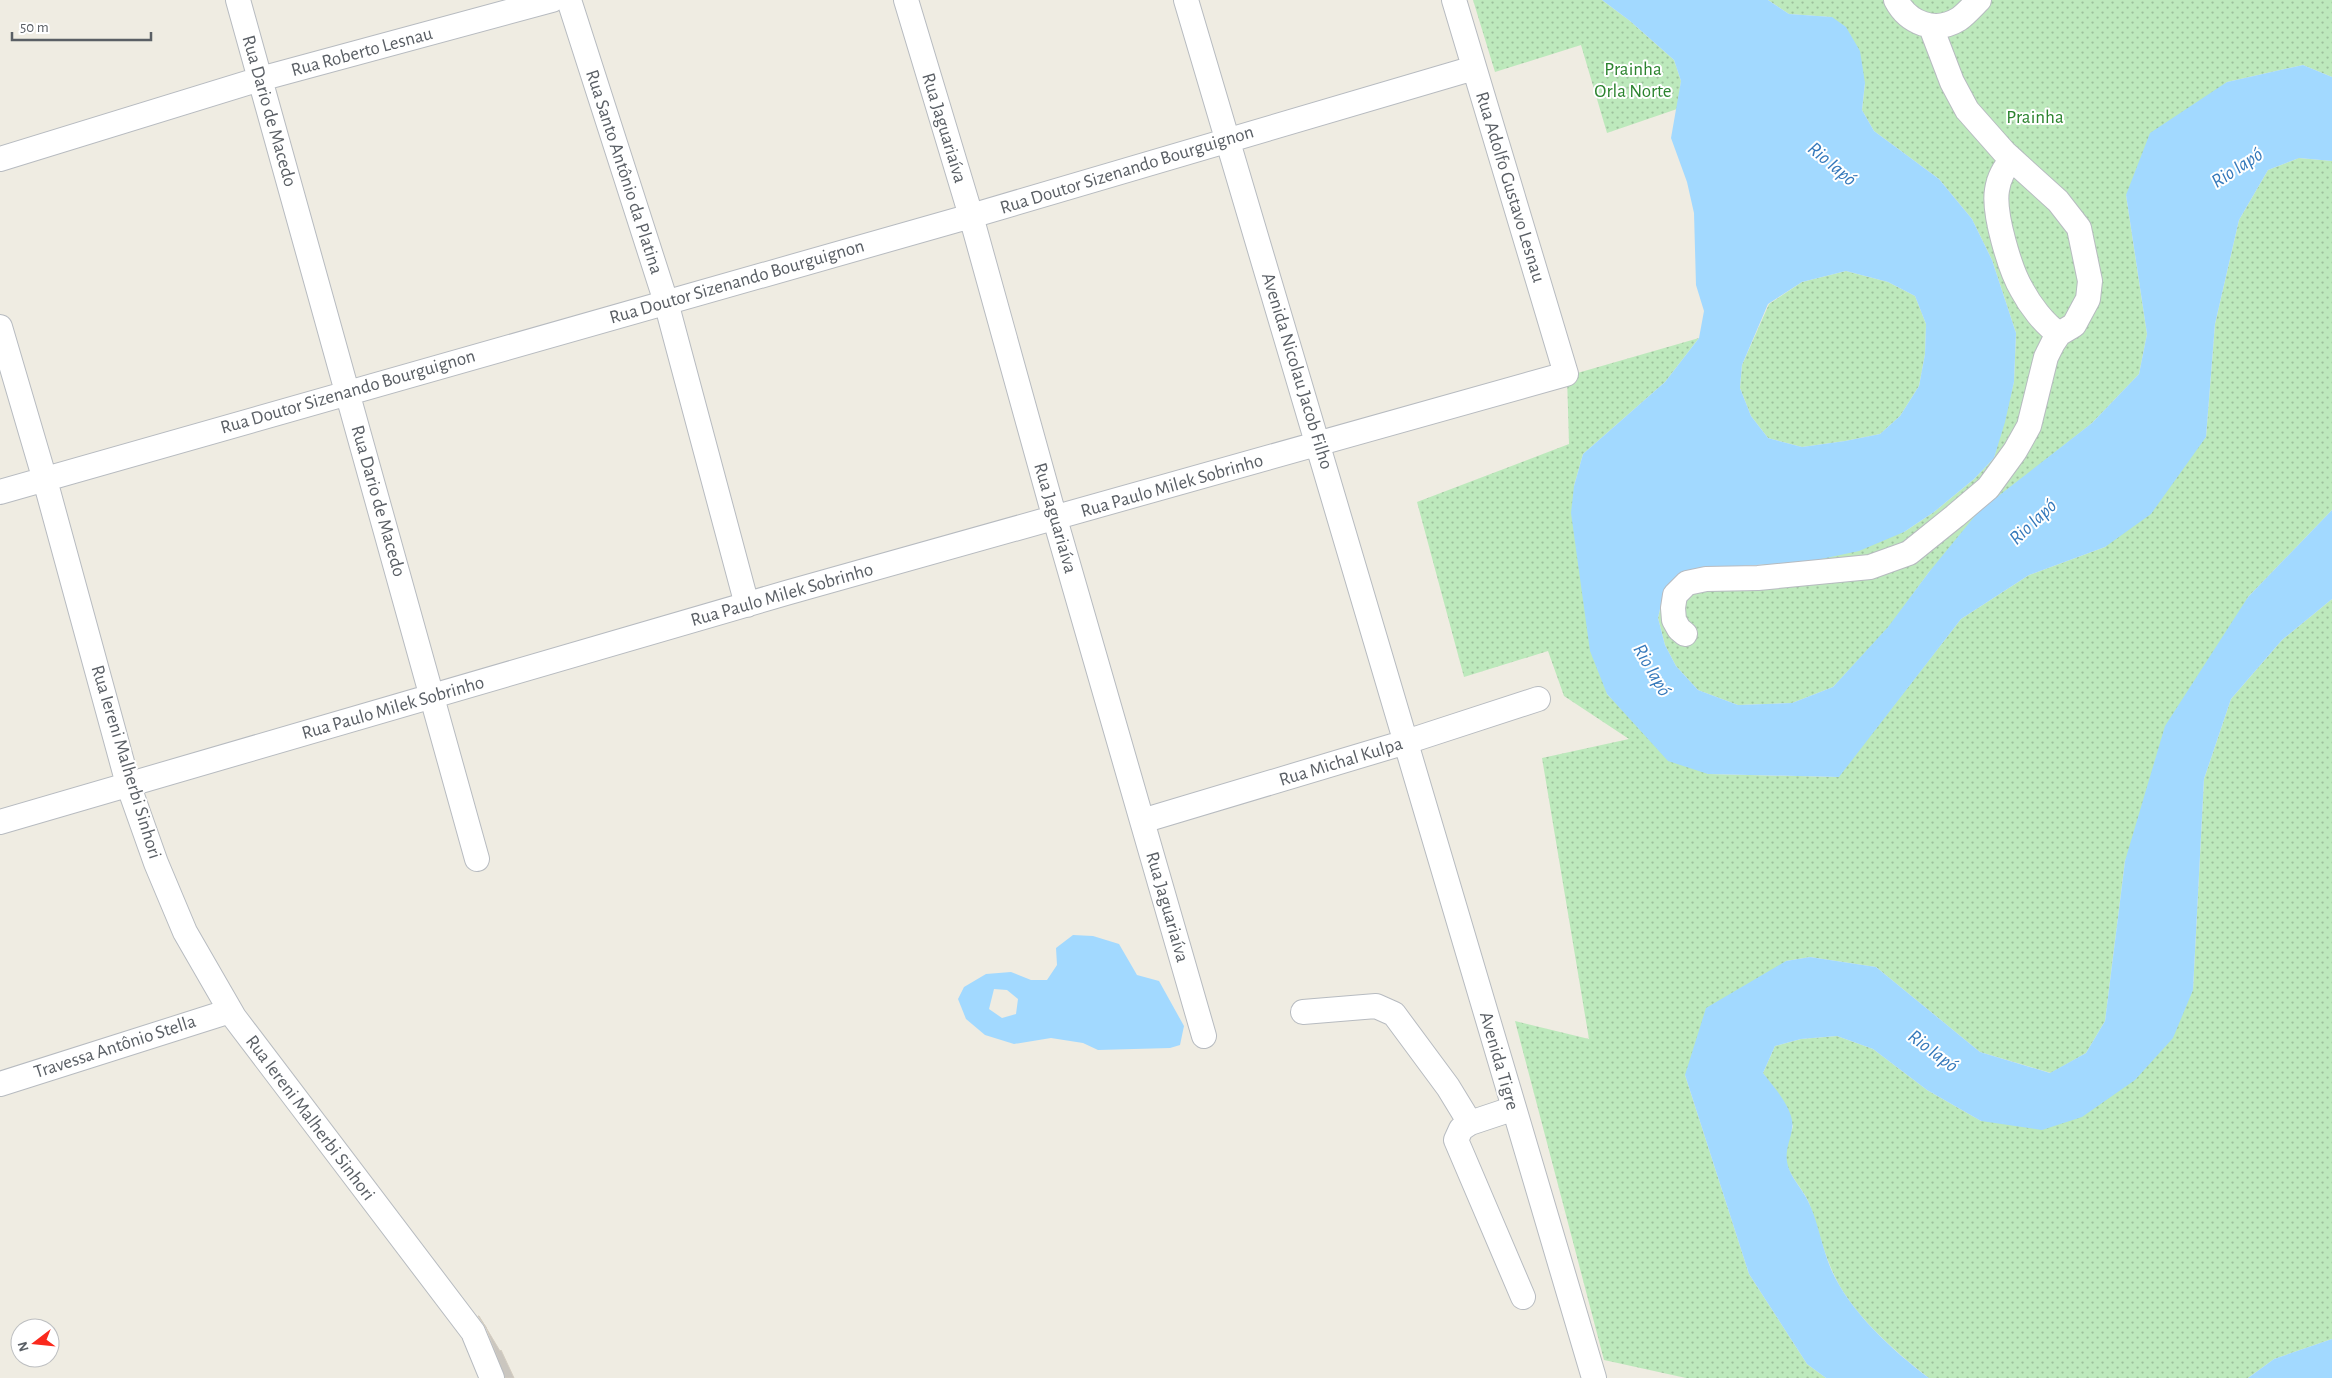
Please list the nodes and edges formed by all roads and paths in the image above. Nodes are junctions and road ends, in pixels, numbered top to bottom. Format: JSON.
{"nodes":[{"id":1,"x":238,"y":0,"type":"edge"},
{"id":2,"x":552,"y":0,"type":"edge"},
{"id":3,"x":569,"y":0,"type":"edge"},
{"id":4,"x":906,"y":0,"type":"edge"},
{"id":5,"x":1186,"y":0,"type":"edge"},
{"id":6,"x":1454,"y":0,"type":"edge"},
{"id":7,"x":1896,"y":0,"type":"edge"},
{"id":8,"x":1979,"y":0,"type":"edge"},
{"id":9,"x":1931,"y":27,"type":"junction"},
{"id":10,"x":1474,"y":68,"type":"junction"},
{"id":11,"x":260,"y":80,"type":"junction"},
{"id":12,"x":1228,"y":139,"type":"junction"},
{"id":13,"x":0,"y":160,"type":"edge"},
{"id":14,"x":2012,"y":160,"type":"junction"},
{"id":15,"x":971,"y":216,"type":"junction"},
{"id":16,"x":666,"y":302,"type":"junction"},
{"id":17,"x":0,"y":327,"type":"edge"},
{"id":18,"x":2059,"y":334,"type":"junction"},
{"id":19,"x":1566,"y":374,"type":"joint"},
{"id":20,"x":348,"y":392,"type":"junction"},
{"id":21,"x":1319,"y":445,"type":"junction"},
{"id":22,"x":45,"y":480,"type":"junction"},
{"id":23,"x":0,"y":492,"type":"edge"},
{"id":24,"x":1055,"y":519,"type":"junction"},
{"id":25,"x":747,"y":605,"type":"junction"},
{"id":26,"x":1685,"y":634,"type":"dead end"},
{"id":27,"x":433,"y":696,"type":"junction"},
{"id":28,"x":1538,"y":699,"type":"dead end"},
{"id":29,"x":1406,"y":742,"type":"junction"},
{"id":30,"x":128,"y":784,"type":"junction"},
{"id":31,"x":1142,"y":821,"type":"junction"},
{"id":32,"x":0,"y":822,"type":"edge"},
{"id":33,"x":477,"y":859,"type":"dead end"},
{"id":34,"x":230,"y":1011,"type":"junction"},
{"id":35,"x":1303,"y":1012,"type":"dead end"},
{"id":36,"x":1204,"y":1036,"type":"dead end"},
{"id":37,"x":0,"y":1084,"type":"edge"},
{"id":38,"x":1512,"y":1109,"type":"junction"},
{"id":39,"x":1470,"y":1123,"type":"junction"},
{"id":40,"x":1523,"y":1297,"type":"dead end"},
{"id":41,"x":492,"y":1378,"type":"edge"},
{"id":42,"x":1594,"y":1378,"type":"edge"}],
"edges":[{"from":1,"to":11,"type":"street","name":"Rua Dario de Macedo"},
{"from":2,"to":11,"type":"street","name":"Rua Roberto Lesnau"},
{"from":3,"to":16,"type":"street","name":"Rua Santo Antônio da Platina"},
{"from":4,"to":15,"type":"street","name":"Rua Jaguariaíva"},
{"from":5,"to":12,"type":"street","name":"Avenida Nicolau Jacob Filho"},
{"from":6,"to":10,"type":"street","name":"Rua Adolfo Gustavo Lesnau"},
{"from":7,"to":9,"type":"street"},
{"from":8,"to":9,"type":"street"},
{"from":9,"to":14,"type":"street"},
{"from":10,"to":12,"type":"street","name":"Rua Doutor Sizenando Bourguignon"},
{"from":10,"to":19,"type":"street","name":"Rua Adolfo Gustavo Lesnau"},
{"from":11,"to":13,"type":"street","name":"Rua Roberto Lesnau"},
{"from":11,"to":20,"type":"street","name":"Rua Dario de Macedo"},
{"from":12,"to":15,"type":"street","name":"Rua Doutor Sizenando Bourguignon"},
{"from":12,"to":21,"type":"street","name":"Avenida Nicolau Jacob Filho"},
{"from":14,"to":18,"type":"street"},
{"from":14,"to":18,"type":"street"},
{"from":15,"to":16,"type":"street","name":"Rua Doutor Sizenando Bourguignon"},
{"from":15,"to":24,"type":"street","name":"Rua Jaguariaíva"},
{"from":16,"to":20,"type":"street","name":"Rua Doutor Sizenando Bourguignon"},
{"from":16,"to":25,"type":"street","name":"Rua Santo Antônio da Platina"},
{"from":17,"to":22,"type":"street","name":"Rua Iereni Malherbi Sinhori"},
{"from":18,"to":26,"type":"street"},
{"from":19,"to":21,"type":"street","name":"Rua Paulo Milek Sobrinho"},
{"from":20,"to":22,"type":"street","name":"Rua Doutor Sizenando Bourguignon"},
{"from":20,"to":27,"type":"street","name":"Rua Dario de Macedo"},
{"from":21,"to":24,"type":"street","name":"Rua Paulo Milek Sobrinho"},
{"from":21,"to":29,"type":"street","name":"Avenida Nicolau Jacob Filho"},
{"from":22,"to":23,"type":"street","name":"Rua Doutor Sizenando Bourguignon"},
{"from":22,"to":30,"type":"street","name":"Rua Iereni Malherbi Sinhori"},
{"from":24,"to":25,"type":"street","name":"Rua Paulo Milek Sobrinho"},
{"from":24,"to":31,"type":"street","name":"Rua Jaguariaíva"},
{"from":25,"to":27,"type":"street","name":"Rua Paulo Milek Sobrinho"},
{"from":27,"to":30,"type":"street","name":"Rua Paulo Milek Sobrinho"},
{"from":27,"to":33,"type":"street","name":"Rua Dario de Macedo"},
{"from":28,"to":29,"type":"street","name":"Rua Michal Kulpa"},
{"from":29,"to":31,"type":"street","name":"Rua Michal Kulpa"},
{"from":29,"to":38,"type":"street","name":"Avenida Tigre"},
{"from":30,"to":32,"type":"street","name":"Rua Paulo Milek Sobrinho"},
{"from":30,"to":34,"type":"street","name":"Rua Iereni Malherbi Sinhori"},
{"from":31,"to":36,"type":"street","name":"Rua Jaguariaíva"},
{"from":34,"to":37,"type":"street","name":"Travessa Antônio Stella"},
{"from":34,"to":41,"type":"street","name":"Rua Iereni Malherbi Sinhori"},
{"from":35,"to":39,"type":"street"},
{"from":38,"to":39,"type":"street"},
{"from":38,"to":42,"type":"street","name":"Avenida Tigre"},
{"from":39,"to":40,"type":"street"}]}
